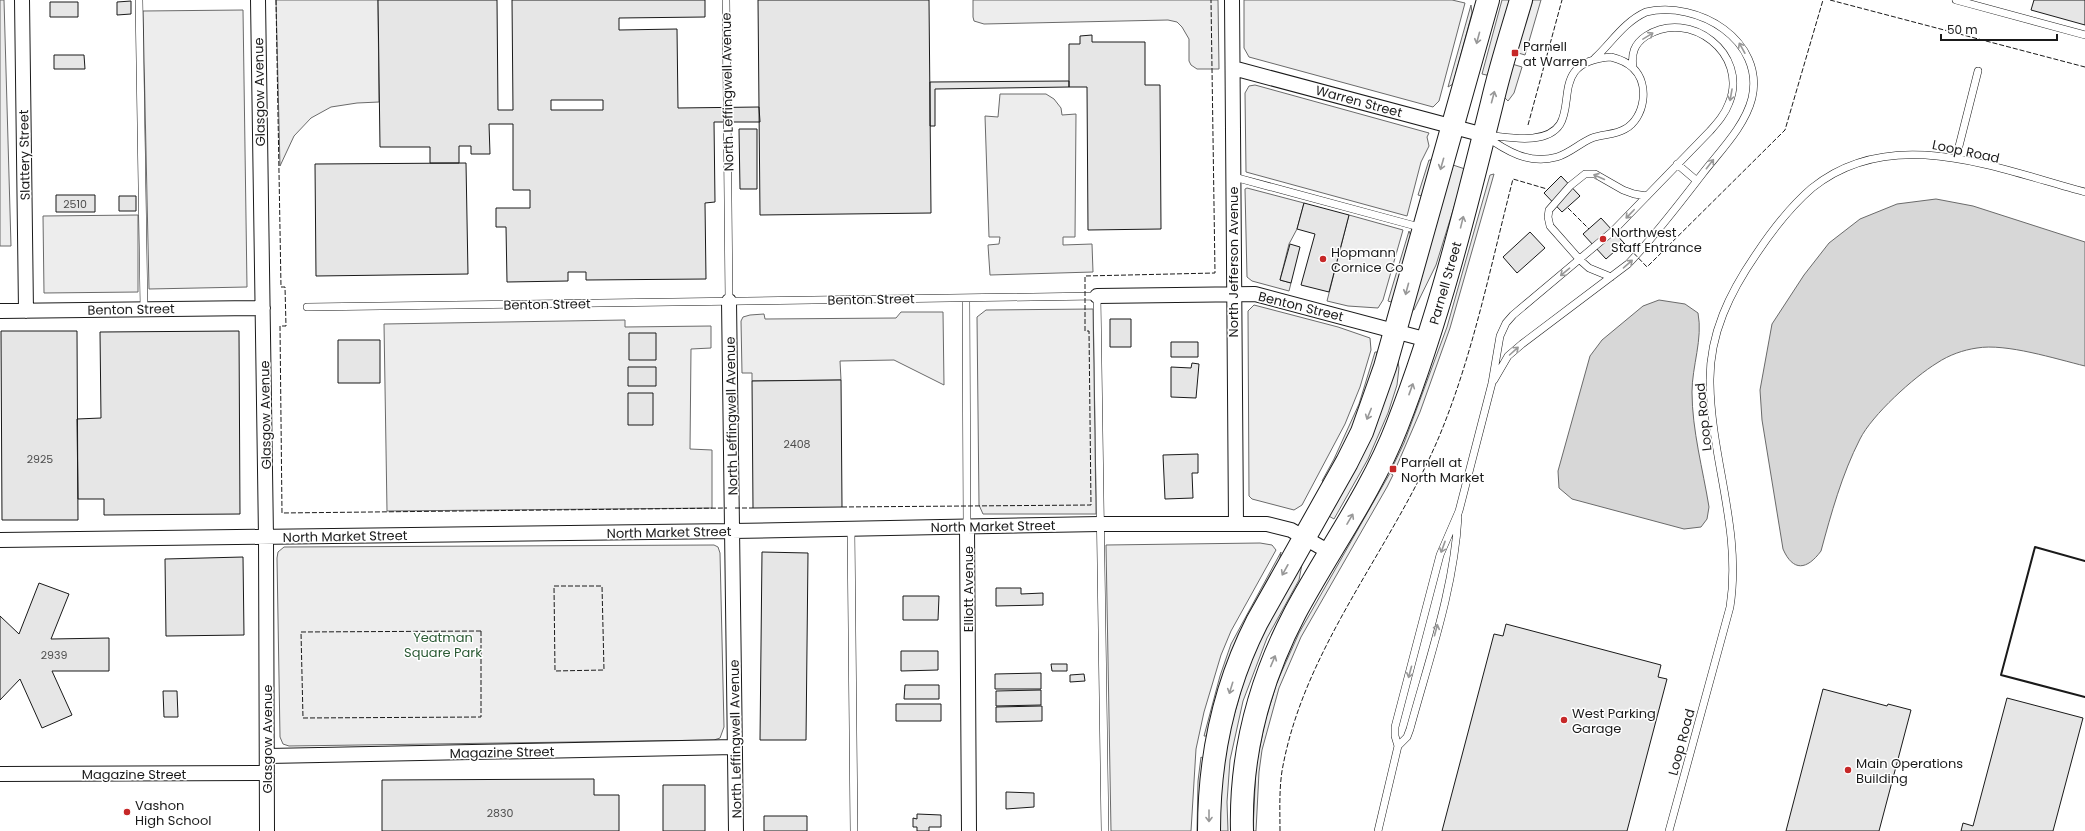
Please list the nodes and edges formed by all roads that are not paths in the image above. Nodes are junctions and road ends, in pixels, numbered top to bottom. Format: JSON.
{"nodes":[{"id":1,"x":22,"y":0,"type":"edge"},
{"id":2,"x":139,"y":0,"type":"edge"},
{"id":3,"x":258,"y":0,"type":"edge"},
{"id":4,"x":726,"y":0,"type":"edge"},
{"id":5,"x":1232,"y":0,"type":"edge"},
{"id":6,"x":1521,"y":0,"type":"edge"},
{"id":7,"x":1956,"y":0,"type":"edge"},
{"id":8,"x":1485,"y":2,"type":"edge"},
{"id":9,"x":2085,"y":35,"type":"edge"},
{"id":10,"x":1596,"y":58,"type":"junction"},
{"id":11,"x":1233,"y":68,"type":"junction"},
{"id":12,"x":1633,"y":68,"type":"junction"},
{"id":13,"x":1978,"y":71,"type":"dead end"},
{"id":14,"x":1453,"y":127,"type":"junction"},
{"id":15,"x":1484,"y":135,"type":"junction"},
{"id":16,"x":1956,"y":158,"type":"junction"},
{"id":17,"x":1677,"y":164,"type":"junction"},
{"id":18,"x":1234,"y":177,"type":"junction"},
{"id":19,"x":1697,"y":181,"type":"junction"},
{"id":20,"x":2085,"y":192,"type":"edge"},
{"id":21,"x":1647,"y":196,"type":"junction"},
{"id":22,"x":1423,"y":228,"type":"junction"},
{"id":23,"x":1580,"y":260,"type":"junction"},
{"id":24,"x":1611,"y":277,"type":"junction"},
{"id":25,"x":1232,"y":294,"type":"junction"},
{"id":26,"x":1097,"y":296,"type":"junction"},
{"id":27,"x":966,"y":298,"type":"junction"},
{"id":28,"x":730,"y":301,"type":"junction"},
{"id":29,"x":307,"y":307,"type":"dead end"},
{"id":30,"x":263,"y":308,"type":"junction"},
{"id":31,"x":144,"y":309,"type":"junction"},
{"id":32,"x":0,"y":311,"type":"edge"},
{"id":33,"x":26,"y":311,"type":"junction"},
{"id":34,"x":1395,"y":331,"type":"junction"},
{"id":35,"x":1428,"y":340,"type":"junction"},
{"id":36,"x":1492,"y":383,"type":"junction"},
{"id":37,"x":1459,"y":511,"type":"junction"},
{"id":38,"x":1100,"y":524,"type":"junction"},
{"id":39,"x":1236,"y":524,"type":"junction"},
{"id":40,"x":967,"y":527,"type":"junction"},
{"id":41,"x":851,"y":529,"type":"junction"},
{"id":42,"x":732,"y":531,"type":"junction"},
{"id":43,"x":1304,"y":536,"type":"junction"},
{"id":44,"x":266,"y":537,"type":"junction"},
{"id":45,"x":0,"y":540,"type":"edge"},
{"id":46,"x":1331,"y":553,"type":"junction"},
{"id":47,"x":1398,"y":746,"type":"junction"},
{"id":48,"x":735,"y":747,"type":"junction"},
{"id":49,"x":268,"y":756,"type":"junction"},
{"id":50,"x":268,"y":773,"type":"junction"},
{"id":51,"x":0,"y":774,"type":"edge"},
{"id":52,"x":267,"y":831,"type":"edge"},
{"id":53,"x":736,"y":831,"type":"edge"},
{"id":54,"x":854,"y":831,"type":"edge"},
{"id":55,"x":969,"y":831,"type":"edge"},
{"id":56,"x":1105,"y":831,"type":"edge"},
{"id":57,"x":1209,"y":831,"type":"edge"},
{"id":58,"x":1242,"y":831,"type":"edge"},
{"id":59,"x":1378,"y":831,"type":"edge"},
{"id":60,"x":1669,"y":831,"type":"edge"}],
"edges":[{"from":1,"to":33,"type":"street","name":"Slattery Street"},
{"from":2,"to":31,"type":"lane"},
{"from":3,"to":30,"type":"street","name":"Glasgow Avenue"},
{"from":4,"to":28,"type":"lane","name":"North Leffingwell Avenue"},
{"from":5,"to":11,"type":"street","name":"North Jefferson Avenue"},
{"from":15,"to":6,"type":"main road","name":"Parnell Street","one_way":true},
{"from":7,"to":9,"type":"lane"},
{"from":8,"to":14,"type":"main road","one_way":true},
{"from":10,"to":12,"type":"lane"},
{"from":10,"to":15,"type":"lane"},
{"from":19,"to":10,"type":"lane","one_way":true},
{"from":11,"to":14,"type":"street","name":"Warren Street"},
{"from":11,"to":18,"type":"street","name":"North Jefferson Avenue"},
{"from":12,"to":15,"type":"lane"},
{"from":12,"to":17,"type":"lane","one_way":true},
{"from":13,"to":16,"type":"lane"},
{"from":14,"to":15,"type":"street","name":"Warren Street"},
{"from":14,"to":22,"type":"main road","one_way":true},
{"from":35,"to":15,"type":"main road","name":"Parnell Street","one_way":true},
{"from":16,"to":20,"type":"lane","name":"Loop Road"},
{"from":16,"to":60,"type":"lane","name":"Loop Road"},
{"from":17,"to":19,"type":"lane"},
{"from":17,"to":21,"type":"lane"},
{"from":18,"to":22,"type":"lane"},
{"from":18,"to":25,"type":"street","name":"North Jefferson Avenue"},
{"from":24,"to":19,"type":"lane","one_way":true},
{"from":21,"to":23,"type":"lane","one_way":true},
{"from":21,"to":23,"type":"lane","one_way":true},
{"from":22,"to":34,"type":"main road","one_way":true},
{"from":23,"to":24,"type":"lane"},
{"from":23,"to":36,"type":"lane","one_way":true},
{"from":36,"to":24,"type":"lane","one_way":true},
{"from":25,"to":26,"type":"street","name":"Benton Street"},
{"from":25,"to":34,"type":"street","name":"Benton Street"},
{"from":25,"to":39,"type":"street","name":"North Jefferson Avenue"},
{"from":26,"to":27,"type":"lane","name":"Benton Street"},
{"from":26,"to":38,"type":"lane"},
{"from":27,"to":28,"type":"lane","name":"Benton Street"},
{"from":27,"to":40,"type":"lane","name":"Elliott Avenue"},
{"from":28,"to":29,"type":"lane","name":"Benton Street"},
{"from":28,"to":42,"type":"street","name":"North Leffingwell Avenue"},
{"from":30,"to":31,"type":"street","name":"Benton Street"},
{"from":30,"to":44,"type":"street","name":"Glasgow Avenue"},
{"from":31,"to":33,"type":"street","name":"Benton Street"},
{"from":32,"to":33,"type":"street","name":"Benton Street"},
{"from":34,"to":35,"type":"street","name":"Benton Street"},
{"from":34,"to":43,"type":"main road","one_way":true},
{"from":46,"to":35,"type":"main road","name":"Parnell Street","one_way":true},
{"from":36,"to":37,"type":"lane"},
{"from":37,"to":47,"type":"lane","one_way":true},
{"from":47,"to":37,"type":"lane","one_way":true},
{"from":38,"to":39,"type":"street","name":"North Market Street"},
{"from":38,"to":40,"type":"street","name":"North Market Street"},
{"from":38,"to":56,"type":"lane"},
{"from":39,"to":43,"type":"street","name":"North Market Street"},
{"from":40,"to":41,"type":"street","name":"North Market Street"},
{"from":40,"to":55,"type":"street","name":"Elliott Avenue"},
{"from":41,"to":42,"type":"street","name":"North Market Street"},
{"from":41,"to":54,"type":"lane"},
{"from":42,"to":44,"type":"street","name":"North Market Street"},
{"from":42,"to":48,"type":"street","name":"North Leffingwell Avenue"},
{"from":43,"to":46,"type":"street","name":"North Market Street"},
{"from":43,"to":57,"type":"main road","one_way":true},
{"from":44,"to":45,"type":"street","name":"North Market Street"},
{"from":44,"to":49,"type":"street","name":"Glasgow Avenue"},
{"from":58,"to":46,"type":"main road","one_way":true},
{"from":47,"to":59,"type":"lane"},
{"from":48,"to":49,"type":"street","name":"Magazine Street"},
{"from":48,"to":53,"type":"street","name":"North Leffingwell Avenue"},
{"from":49,"to":50,"type":"street","name":"Glasgow Avenue"},
{"from":50,"to":51,"type":"street","name":"Magazine Street"},
{"from":50,"to":52,"type":"street","name":"Glasgow Avenue"}]}
